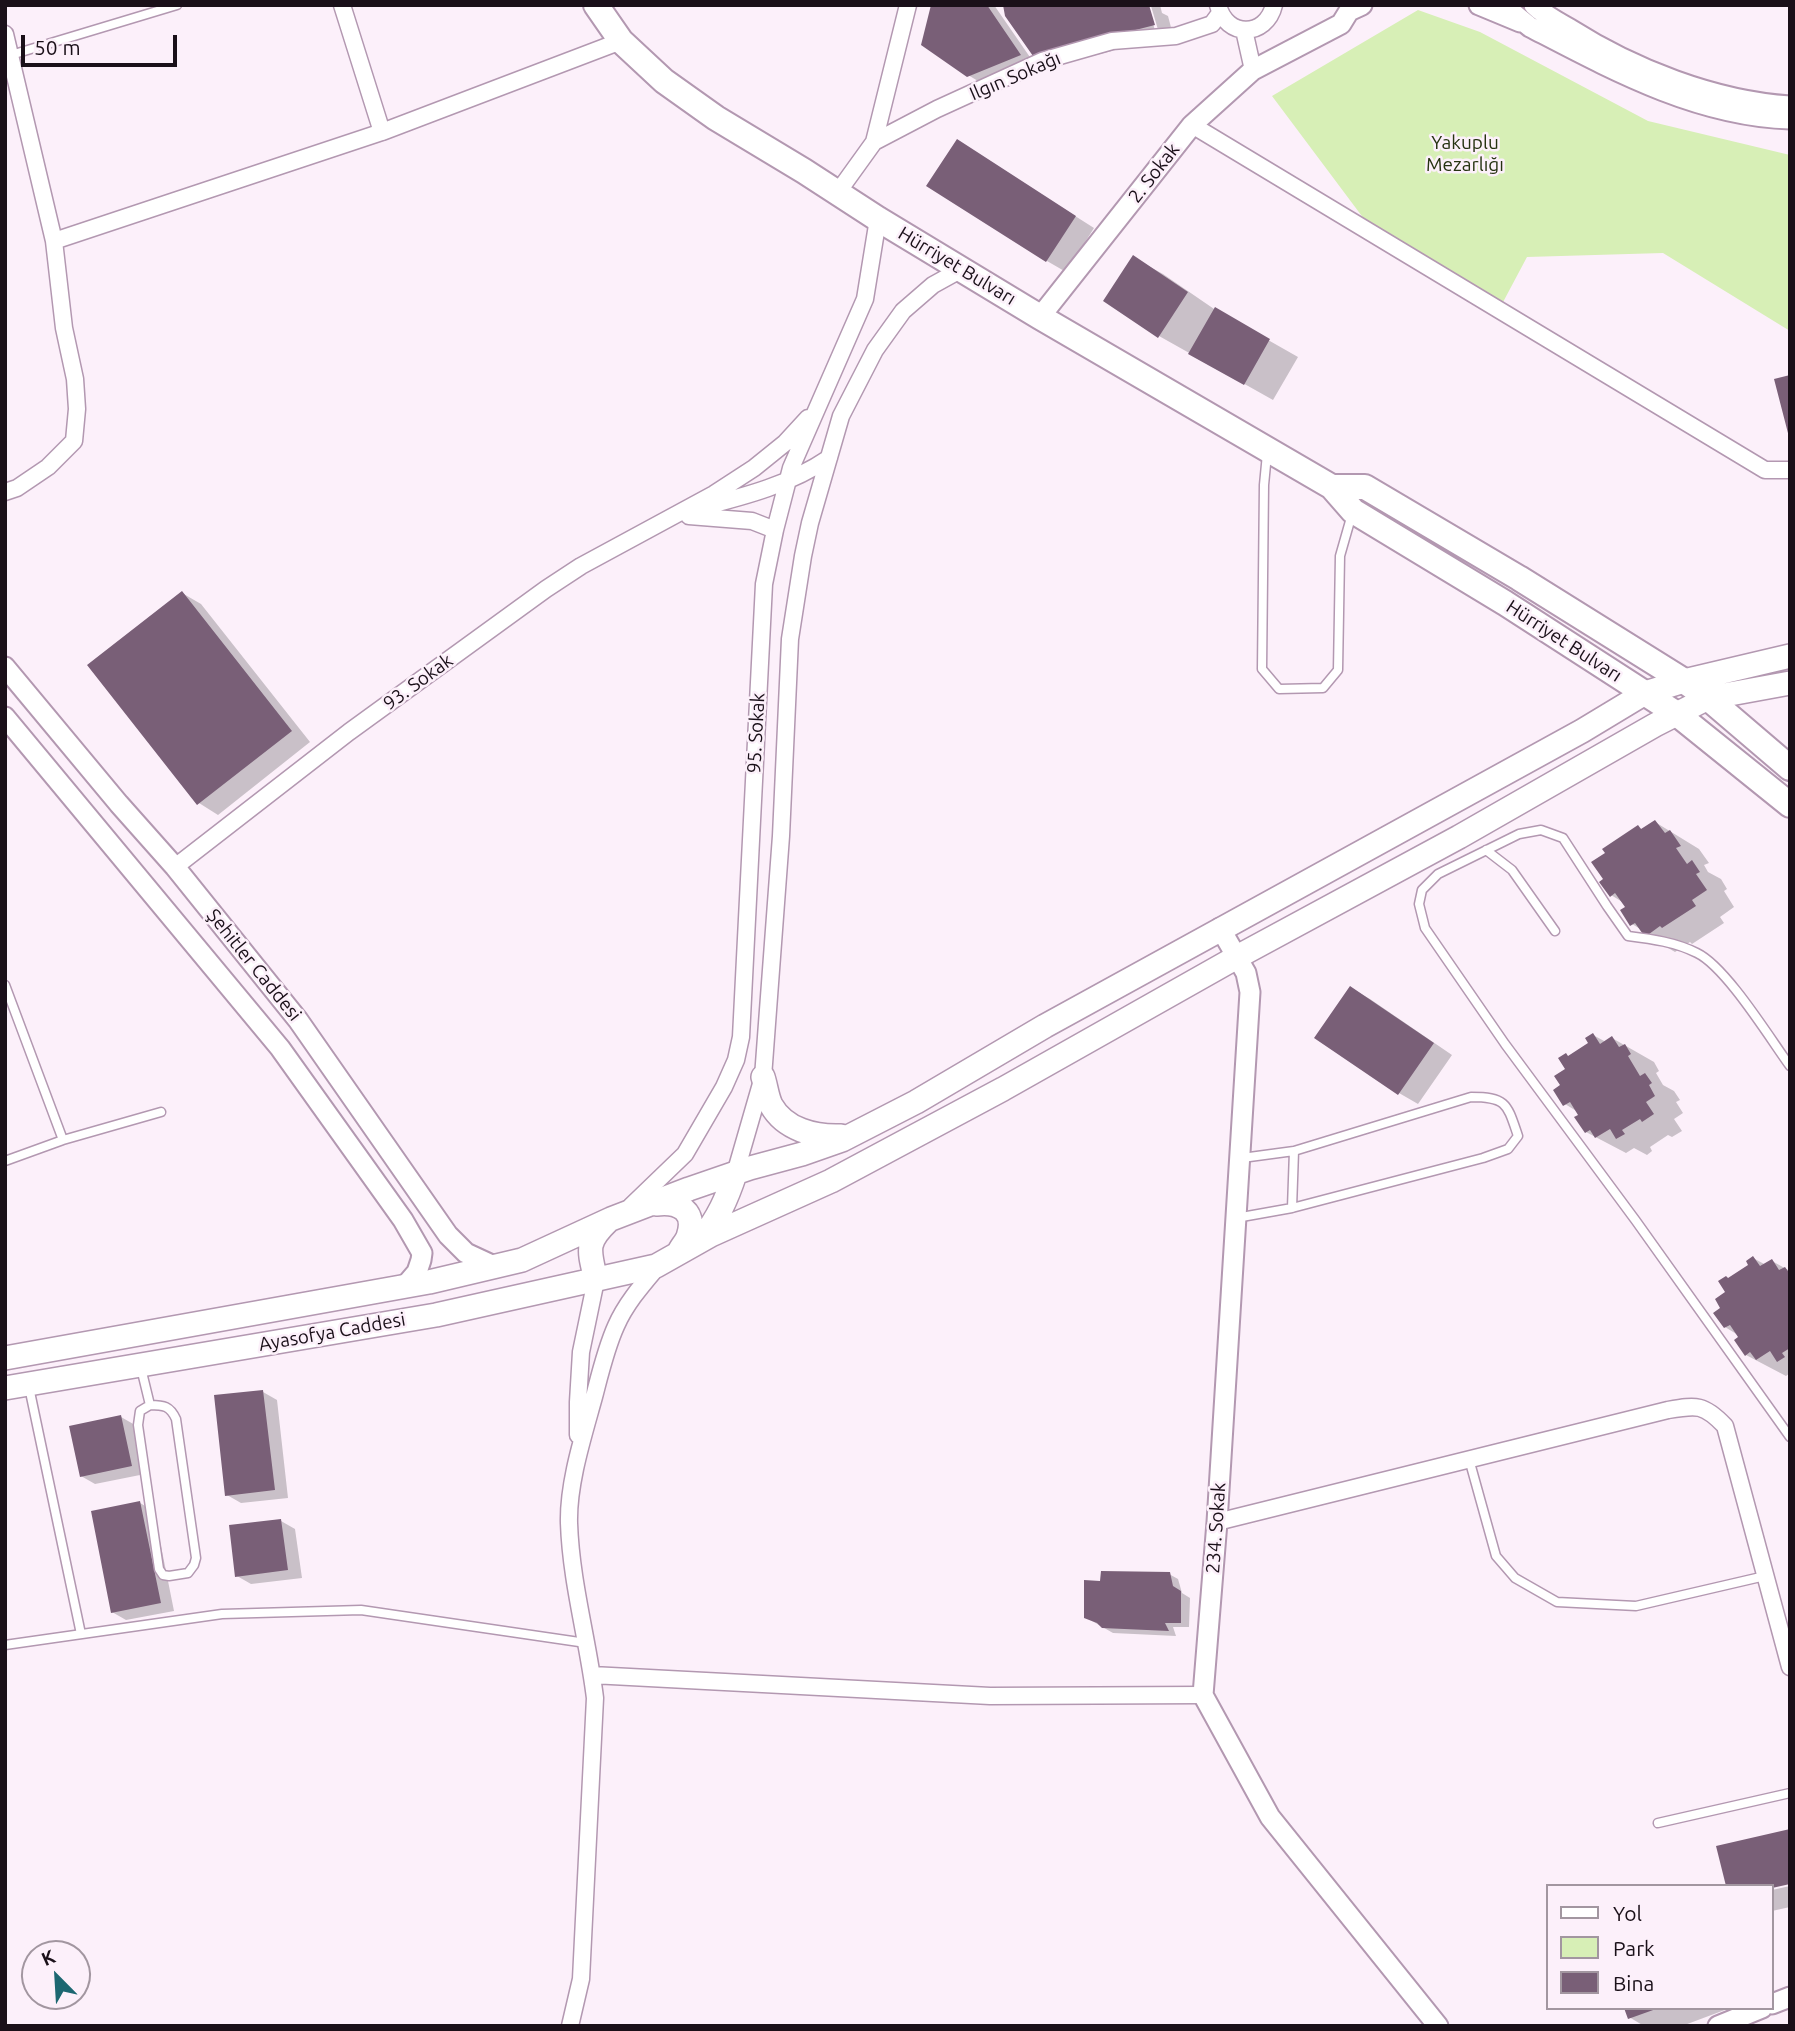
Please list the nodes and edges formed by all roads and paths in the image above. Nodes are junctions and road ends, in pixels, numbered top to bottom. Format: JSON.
{"nodes":[{"id":1,"x":177,"y":5,"type":"edge"},
{"id":2,"x":342,"y":5,"type":"edge"},
{"id":3,"x":908,"y":5,"type":"edge"},
{"id":4,"x":1274,"y":5,"type":"edge"},
{"id":5,"x":1372,"y":5,"type":"edge"},
{"id":6,"x":1479,"y":5,"type":"edge"},
{"id":7,"x":1509,"y":5,"type":"edge"},
{"id":8,"x":1534,"y":5,"type":"edge"},
{"id":9,"x":1355,"y":8,"type":"edge"},
{"id":10,"x":600,"y":9,"type":"edge"},
{"id":11,"x":1219,"y":9,"type":"edge"},
{"id":12,"x":1530,"y":27,"type":"junction"},
{"id":13,"x":1244,"y":30,"type":"junction"},
{"id":14,"x":5,"y":34,"type":"edge"},
{"id":15,"x":621,"y":41,"type":"junction"},
{"id":16,"x":10,"y":54,"type":"junction"},
{"id":17,"x":1253,"y":70,"type":"junction"},
{"id":18,"x":1790,"y":106,"type":"edge"},
{"id":19,"x":1790,"y":119,"type":"edge"},
{"id":20,"x":1192,"y":125,"type":"junction"},
{"id":21,"x":382,"y":132,"type":"junction"},
{"id":22,"x":874,"y":142,"type":"junction"},
{"id":23,"x":838,"y":192,"type":"junction"},
{"id":24,"x":878,"y":219,"type":"junction"},
{"id":25,"x":54,"y":240,"type":"junction"},
{"id":26,"x":962,"y":269,"type":"junction"},
{"id":27,"x":1040,"y":317,"type":"junction"},
{"id":28,"x":817,"y":408,"type":"junction"},
{"id":29,"x":1268,"y":450,"type":"junction"},
{"id":30,"x":829,"y":458,"type":"junction"},
{"id":31,"x":1789,"y":473,"type":"edge"},
{"id":32,"x":788,"y":481,"type":"junction"},
{"id":33,"x":1332,"y":488,"type":"junction"},
{"id":34,"x":5,"y":492,"type":"edge"},
{"id":35,"x":1353,"y":511,"type":"junction"},
{"id":36,"x":673,"y":515,"type":"junction"},
{"id":37,"x":775,"y":530,"type":"junction"},
{"id":38,"x":1790,"y":656,"type":"edge"},
{"id":39,"x":5,"y":667,"type":"edge"},
{"id":40,"x":759,"y":667,"type":"junction"},
{"id":41,"x":789,"y":671,"type":"junction"},
{"id":42,"x":1684,"y":681,"type":"junction"},
{"id":43,"x":1790,"y":683,"type":"edge"},
{"id":44,"x":1645,"y":693,"type":"junction"},
{"id":45,"x":1708,"y":698,"type":"junction"},
{"id":46,"x":43,"y":711,"type":"junction"},
{"id":47,"x":1677,"y":713,"type":"junction"},
{"id":48,"x":5,"y":717,"type":"edge"},
{"id":49,"x":18,"y":733,"type":"junction"},
{"id":50,"x":1790,"y":768,"type":"edge"},
{"id":51,"x":119,"y":804,"type":"junction"},
{"id":52,"x":1790,"y":805,"type":"edge"},
{"id":53,"x":95,"y":825,"type":"junction"},
{"id":54,"x":1486,"y":850,"type":"junction"},
{"id":55,"x":175,"y":867,"type":"junction"},
{"id":56,"x":1220,"y":928,"type":"junction"},
{"id":57,"x":1555,"y":931,"type":"dead end"},
{"id":58,"x":1237,"y":957,"type":"junction"},
{"id":59,"x":5,"y":985,"type":"edge"},
{"id":60,"x":1790,"y":1066,"type":"edge"},
{"id":61,"x":763,"y":1077,"type":"junction"},
{"id":62,"x":161,"y":1112,"type":"dead end"},
{"id":63,"x":368,"y":1121,"type":"junction"},
{"id":64,"x":851,"y":1135,"type":"junction"},
{"id":65,"x":62,"y":1140,"type":"junction"},
{"id":66,"x":347,"y":1140,"type":"junction"},
{"id":67,"x":1294,"y":1151,"type":"junction"},
{"id":68,"x":1240,"y":1158,"type":"junction"},
{"id":69,"x":5,"y":1161,"type":"edge"},
{"id":70,"x":735,"y":1174,"type":"junction"},
{"id":71,"x":643,"y":1207,"type":"junction"},
{"id":72,"x":1292,"y":1208,"type":"junction"},
{"id":73,"x":1236,"y":1218,"type":"junction"},
{"id":74,"x":611,"y":1219,"type":"junction"},
{"id":75,"x":674,"y":1256,"type":"junction"},
{"id":76,"x":494,"y":1266,"type":"junction"},
{"id":77,"x":596,"y":1280,"type":"junction"},
{"id":78,"x":405,"y":1286,"type":"junction"},
{"id":79,"x":5,"y":1358,"type":"edge"},
{"id":80,"x":140,"y":1365,"type":"junction"},
{"id":81,"x":29,"y":1384,"type":"junction"},
{"id":82,"x":5,"y":1388,"type":"edge"},
{"id":83,"x":150,"y":1405,"type":"junction"},
{"id":84,"x":1790,"y":1437,"type":"edge"},
{"id":85,"x":578,"y":1455,"type":"junction"},
{"id":86,"x":1469,"y":1459,"type":"junction"},
{"id":87,"x":1217,"y":1522,"type":"junction"},
{"id":88,"x":1765,"y":1576,"type":"junction"},
{"id":89,"x":81,"y":1634,"type":"junction"},
{"id":90,"x":586,"y":1643,"type":"junction"},
{"id":91,"x":5,"y":1645,"type":"edge"},
{"id":92,"x":1790,"y":1667,"type":"edge"},
{"id":93,"x":592,"y":1675,"type":"junction"},
{"id":94,"x":1203,"y":1695,"type":"junction"},
{"id":95,"x":1790,"y":1793,"type":"edge"},
{"id":96,"x":1658,"y":1823,"type":"dead end"},
{"id":97,"x":1757,"y":2010,"type":"edge"},
{"id":98,"x":570,"y":2026,"type":"edge"},
{"id":99,"x":1438,"y":2026,"type":"edge"},
{"id":100,"x":1718,"y":2026,"type":"edge"}],
"edges":[{"from":1,"to":16,"type":"lane"},
{"from":2,"to":21,"type":"street"},
{"from":3,"to":22,"type":"street"},
{"from":4,"to":13,"type":"street"},
{"from":5,"to":9,"type":"street"},
{"from":6,"to":12,"type":"street"},
{"from":7,"to":12,"type":"street"},
{"from":8,"to":18,"type":"street"},
{"from":9,"to":17,"type":"street","name":"2. Sokak"},
{"from":10,"to":15,"type":"main road","name":"Hürriyet Bulvarı"},
{"from":11,"to":13,"type":"street"},
{"from":11,"to":22,"type":"street","name":"Ilgın Sokağı"},
{"from":12,"to":19,"type":"street"},
{"from":13,"to":17,"type":"street"},
{"from":14,"to":16,"type":"street"},
{"from":15,"to":21,"type":"street"},
{"from":15,"to":23,"type":"main road","name":"Hürriyet Bulvarı"},
{"from":16,"to":25,"type":"street"},
{"from":17,"to":20,"type":"street","name":"2. Sokak"},
{"from":20,"to":27,"type":"street","name":"2. Sokak"},
{"from":20,"to":31,"type":"street"},
{"from":21,"to":25,"type":"street"},
{"from":22,"to":23,"type":"street","name":"Ilgın Sokağı"},
{"from":23,"to":24,"type":"main road","name":"Hürriyet Bulvarı"},
{"from":24,"to":26,"type":"main road","name":"Hürriyet Bulvarı"},
{"from":24,"to":28,"type":"street","name":"95. Sokak"},
{"from":25,"to":34,"type":"street"},
{"from":26,"to":27,"type":"main road","name":"Hürriyet Bulvarı"},
{"from":26,"to":30,"type":"street","name":"95. Sokak"},
{"from":27,"to":29,"type":"main road","name":"Hürriyet Bulvarı"},
{"from":28,"to":32,"type":"street","name":"95. Sokak"},
{"from":28,"to":36,"type":"street"},
{"from":29,"to":33,"type":"main road","name":"Hürriyet Bulvarı"},
{"from":29,"to":35,"type":"lane"},
{"from":30,"to":32,"type":"street"},
{"from":30,"to":41,"type":"street","name":"95. Sokak"},
{"from":32,"to":36,"type":"street"},
{"from":32,"to":37,"type":"street","name":"95. Sokak"},
{"from":33,"to":35,"type":"main road","name":"Hürriyet Bulvarı"},
{"from":33,"to":42,"type":"main road","name":"Hürriyet Bulvarı"},
{"from":35,"to":44,"type":"main road","name":"Hürriyet Bulvarı"},
{"from":36,"to":37,"type":"street"},
{"from":36,"to":55,"type":"street","name":"93. Sokak"},
{"from":37,"to":40,"type":"street","name":"95. Sokak"},
{"from":38,"to":42,"type":"main road"},
{"from":39,"to":46,"type":"street","name":"Şehitler Caddesi"},
{"from":40,"to":41,"type":"street"},
{"from":40,"to":74,"type":"street","name":"95. Sokak"},
{"from":41,"to":61,"type":"street","name":"95. Sokak"},
{"from":42,"to":44,"type":"main road"},
{"from":42,"to":45,"type":"main road","name":"Hürriyet Bulvarı"},
{"from":43,"to":45,"type":"main road","name":"Ayasofya Caddesi"},
{"from":44,"to":47,"type":"main road","name":"Hürriyet Bulvarı"},
{"from":44,"to":56,"type":"main road"},
{"from":45,"to":47,"type":"main road","name":"Ayasofya Caddesi"},
{"from":45,"to":50,"type":"main road","name":"Hürriyet Bulvarı"},
{"from":46,"to":49,"type":"street"},
{"from":46,"to":51,"type":"street","name":"Şehitler Caddesi"},
{"from":47,"to":52,"type":"main road","name":"Hürriyet Bulvarı"},
{"from":47,"to":58,"type":"main road","name":"Ayasofya Caddesi"},
{"from":48,"to":49,"type":"street","name":"Şehitler Caddesi"},
{"from":49,"to":53,"type":"street","name":"Şehitler Caddesi"},
{"from":51,"to":53,"type":"street"},
{"from":51,"to":55,"type":"street","name":"Şehitler Caddesi"},
{"from":53,"to":66,"type":"street","name":"Şehitler Caddesi"},
{"from":54,"to":57,"type":"lane"},
{"from":54,"to":60,"type":"lane"},
{"from":54,"to":84,"type":"lane"},
{"from":55,"to":63,"type":"street","name":"Şehitler Caddesi"},
{"from":56,"to":58,"type":"street","name":"234. Sokak"},
{"from":56,"to":64,"type":"main road"},
{"from":58,"to":68,"type":"street","name":"234. Sokak"},
{"from":58,"to":75,"type":"main road","name":"Ayasofya Caddesi"},
{"from":59,"to":65,"type":"lane"},
{"from":61,"to":64,"type":"main road"},
{"from":61,"to":70,"type":"street","name":"95. Sokak"},
{"from":62,"to":65,"type":"lane"},
{"from":63,"to":66,"type":"street"},
{"from":63,"to":76,"type":"street","name":"Şehitler Caddesi"},
{"from":64,"to":70,"type":"main road"},
{"from":65,"to":69,"type":"lane"},
{"from":66,"to":78,"type":"street","name":"Şehitler Caddesi"},
{"from":67,"to":68,"type":"lane"},
{"from":67,"to":72,"type":"lane"},
{"from":67,"to":72,"type":"lane"},
{"from":68,"to":73,"type":"street","name":"234. Sokak"},
{"from":70,"to":71,"type":"main road"},
{"from":70,"to":75,"type":"main road"},
{"from":71,"to":74,"type":"main road"},
{"from":71,"to":75,"type":"main road"},
{"from":72,"to":73,"type":"lane"},
{"from":73,"to":87,"type":"street","name":"234. Sokak"},
{"from":74,"to":76,"type":"main road"},
{"from":74,"to":77,"type":"main road"},
{"from":75,"to":77,"type":"main road","name":"Ayasofya Caddesi"},
{"from":75,"to":85,"type":"street"},
{"from":76,"to":78,"type":"main road"},
{"from":77,"to":80,"type":"main road","name":"Ayasofya Caddesi"},
{"from":77,"to":85,"type":"street"},
{"from":78,"to":79,"type":"main road"},
{"from":80,"to":81,"type":"main road","name":"Ayasofya Caddesi"},
{"from":80,"to":83,"type":"lane"},
{"from":81,"to":82,"type":"main road","name":"Ayasofya Caddesi"},
{"from":81,"to":89,"type":"lane"},
{"from":83,"to":83,"type":"lane"},
{"from":85,"to":90,"type":"street"},
{"from":86,"to":87,"type":"street"},
{"from":86,"to":88,"type":"lane"},
{"from":86,"to":88,"type":"street"},
{"from":87,"to":94,"type":"street","name":"234. Sokak"},
{"from":88,"to":92,"type":"street"},
{"from":89,"to":90,"type":"lane"},
{"from":89,"to":91,"type":"lane"},
{"from":90,"to":93,"type":"street"},
{"from":93,"to":94,"type":"street"},
{"from":93,"to":98,"type":"street"},
{"from":94,"to":99,"type":"street"},
{"from":95,"to":96,"type":"lane"},
{"from":97,"to":100,"type":"street"}]}
